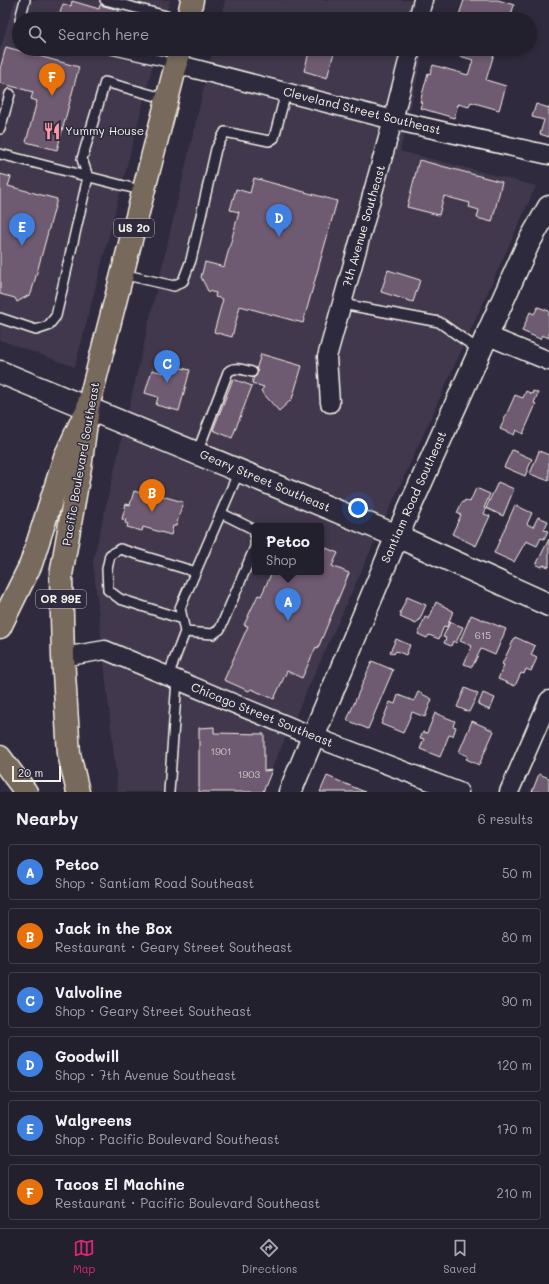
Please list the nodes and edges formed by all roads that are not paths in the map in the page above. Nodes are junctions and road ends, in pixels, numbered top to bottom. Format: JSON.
{"nodes":[{"id":1,"x":25,"y":0,"type":"edge"},
{"id":2,"x":105,"y":0,"type":"edge"},
{"id":3,"x":192,"y":0,"type":"edge"},
{"id":4,"x":423,"y":0,"type":"edge"},
{"id":5,"x":22,"y":12,"type":"edge"},
{"id":6,"x":139,"y":12,"type":"edge"},
{"id":7,"x":189,"y":12,"type":"edge"},
{"id":8,"x":420,"y":12,"type":"edge"},
{"id":9,"x":178,"y":56,"type":"edge"},
{"id":10,"x":409,"y":56,"type":"edge"},
{"id":11,"x":286,"y":92,"type":"junction"},
{"id":12,"x":10,"y":94,"type":"dead end"},
{"id":13,"x":167,"y":99,"type":"junction"},
{"id":14,"x":393,"y":120,"type":"junction"},
{"id":15,"x":0,"y":129,"type":"edge"},
{"id":16,"x":0,"y":154,"type":"edge"},
{"id":17,"x":549,"y":155,"type":"edge"},
{"id":18,"x":88,"y":176,"type":"junction"},
{"id":19,"x":144,"y":191,"type":"junction"},
{"id":20,"x":549,"y":207,"type":"edge"},
{"id":21,"x":122,"y":274,"type":"junction"},
{"id":22,"x":342,"y":304,"type":"junction"},
{"id":23,"x":0,"y":318,"type":"edge"},
{"id":24,"x":483,"y":342,"type":"junction"},
{"id":25,"x":549,"y":362,"type":"edge"},
{"id":26,"x":0,"y":372,"type":"edge"},
{"id":27,"x":252,"y":372,"type":"dead end"},
{"id":28,"x":330,"y":403,"type":"dead end"},
{"id":29,"x":88,"y":407,"type":"junction"},
{"id":30,"x":197,"y":453,"type":"junction"},
{"id":31,"x":239,"y":471,"type":"junction"},
{"id":32,"x":221,"y":513,"type":"junction"},
{"id":33,"x":252,"y":529,"type":"edge"},
{"id":34,"x":397,"y":536,"type":"junction"},
{"id":35,"x":252,"y":554,"type":"edge"},
{"id":36,"x":196,"y":572,"type":"junction"},
{"id":37,"x":549,"y":605,"type":"edge"},
{"id":38,"x":182,"y":619,"type":"junction"},
{"id":39,"x":0,"y":627,"type":"edge"},
{"id":40,"x":184,"y":632,"type":"junction"},
{"id":41,"x":62,"y":657,"type":"junction"},
{"id":42,"x":172,"y":678,"type":"junction"},
{"id":43,"x":549,"y":700,"type":"edge"},
{"id":44,"x":312,"y":736,"type":"junction"},
{"id":45,"x":0,"y":757,"type":"edge"},
{"id":46,"x":26,"y":792,"type":"edge"},
{"id":47,"x":78,"y":792,"type":"edge"},
{"id":48,"x":169,"y":792,"type":"edge"},
{"id":49,"x":290,"y":792,"type":"edge"},
{"id":50,"x":459,"y":792,"type":"edge"},
{"id":51,"x":509,"y":792,"type":"edge"}],
"edges":[{"from":1,"to":5,"type":"lane"},
{"from":2,"to":6,"type":"lane"},
{"from":3,"to":7,"type":"main road"},
{"from":4,"to":8,"type":"street"},
{"from":9,"to":11,"type":"street","name":"Cleveland Street Southeast"},
{"from":9,"to":13,"type":"main road","name":"Pacific Boulevard Southeast","number":"US 20"},
{"from":10,"to":14,"type":"street","name":"7th Avenue Southeast"},
{"from":11,"to":14,"type":"street","name":"Cleveland Street Southeast"},
{"from":11,"to":21,"type":"lane"},
{"from":12,"to":15,"type":"lane"},
{"from":13,"to":18,"type":"lane"},
{"from":13,"to":19,"type":"main road","name":"Pacific Boulevard Southeast","number":"US 20"},
{"from":14,"to":17,"type":"street","name":"Cleveland Street Southeast"},
{"from":14,"to":22,"type":"street","name":"7th Avenue Southeast"},
{"from":16,"to":18,"type":"lane"},
{"from":18,"to":19,"type":"lane"},
{"from":18,"to":23,"type":"lane"},
{"from":19,"to":21,"type":"main road","name":"Pacific Boulevard Southeast","number":"US 20"},
{"from":20,"to":24,"type":"main road","name":"Santiam Road Southeast"},
{"from":21,"to":29,"type":"main road","name":"Pacific Boulevard Southeast","number":"US 20"},
{"from":22,"to":24,"type":"lane"},
{"from":22,"to":28,"type":"street","name":"7th Avenue Southeast"},
{"from":24,"to":25,"type":"street"},
{"from":24,"to":34,"type":"main road","name":"Santiam Road Southeast"},
{"from":26,"to":29,"type":"main road","name":"Geary Street Southeast"},
{"from":27,"to":30,"type":"lane"},
{"from":29,"to":30,"type":"main road","name":"Geary Street Southeast"},
{"from":29,"to":39,"type":"main road","number":"US 20"},
{"from":29,"to":41,"type":"main road","name":"Pacific Boulevard Southeast","number":"OR 99E"},
{"from":30,"to":31,"type":"main road","name":"Geary Street Southeast"},
{"from":31,"to":32,"type":"lane"},
{"from":31,"to":34,"type":"main road","name":"Geary Street Southeast"},
{"from":32,"to":33,"type":"lane"},
{"from":32,"to":36,"type":"lane"},
{"from":34,"to":37,"type":"main road","name":"Geary Street Southeast"},
{"from":34,"to":44,"type":"main road","name":"Santiam Road Southeast"},
{"from":35,"to":40,"type":"lane"},
{"from":36,"to":38,"type":"lane"},
{"from":36,"to":38,"type":"lane"},
{"from":38,"to":40,"type":"lane"},
{"from":40,"to":42,"type":"lane"},
{"from":41,"to":42,"type":"street","name":"Chicago Street Southeast"},
{"from":41,"to":47,"type":"main road","name":"Pacific Boulevard Southeast","number":"OR 99E"},
{"from":42,"to":44,"type":"street","name":"Chicago Street Southeast"},
{"from":42,"to":48,"type":"lane"},
{"from":43,"to":51,"type":"street"},
{"from":44,"to":49,"type":"main road","name":"Santiam Road Southeast"},
{"from":44,"to":50,"type":"street","name":"Chicago Street Southeast"},
{"from":45,"to":46,"type":"main road"}]}
